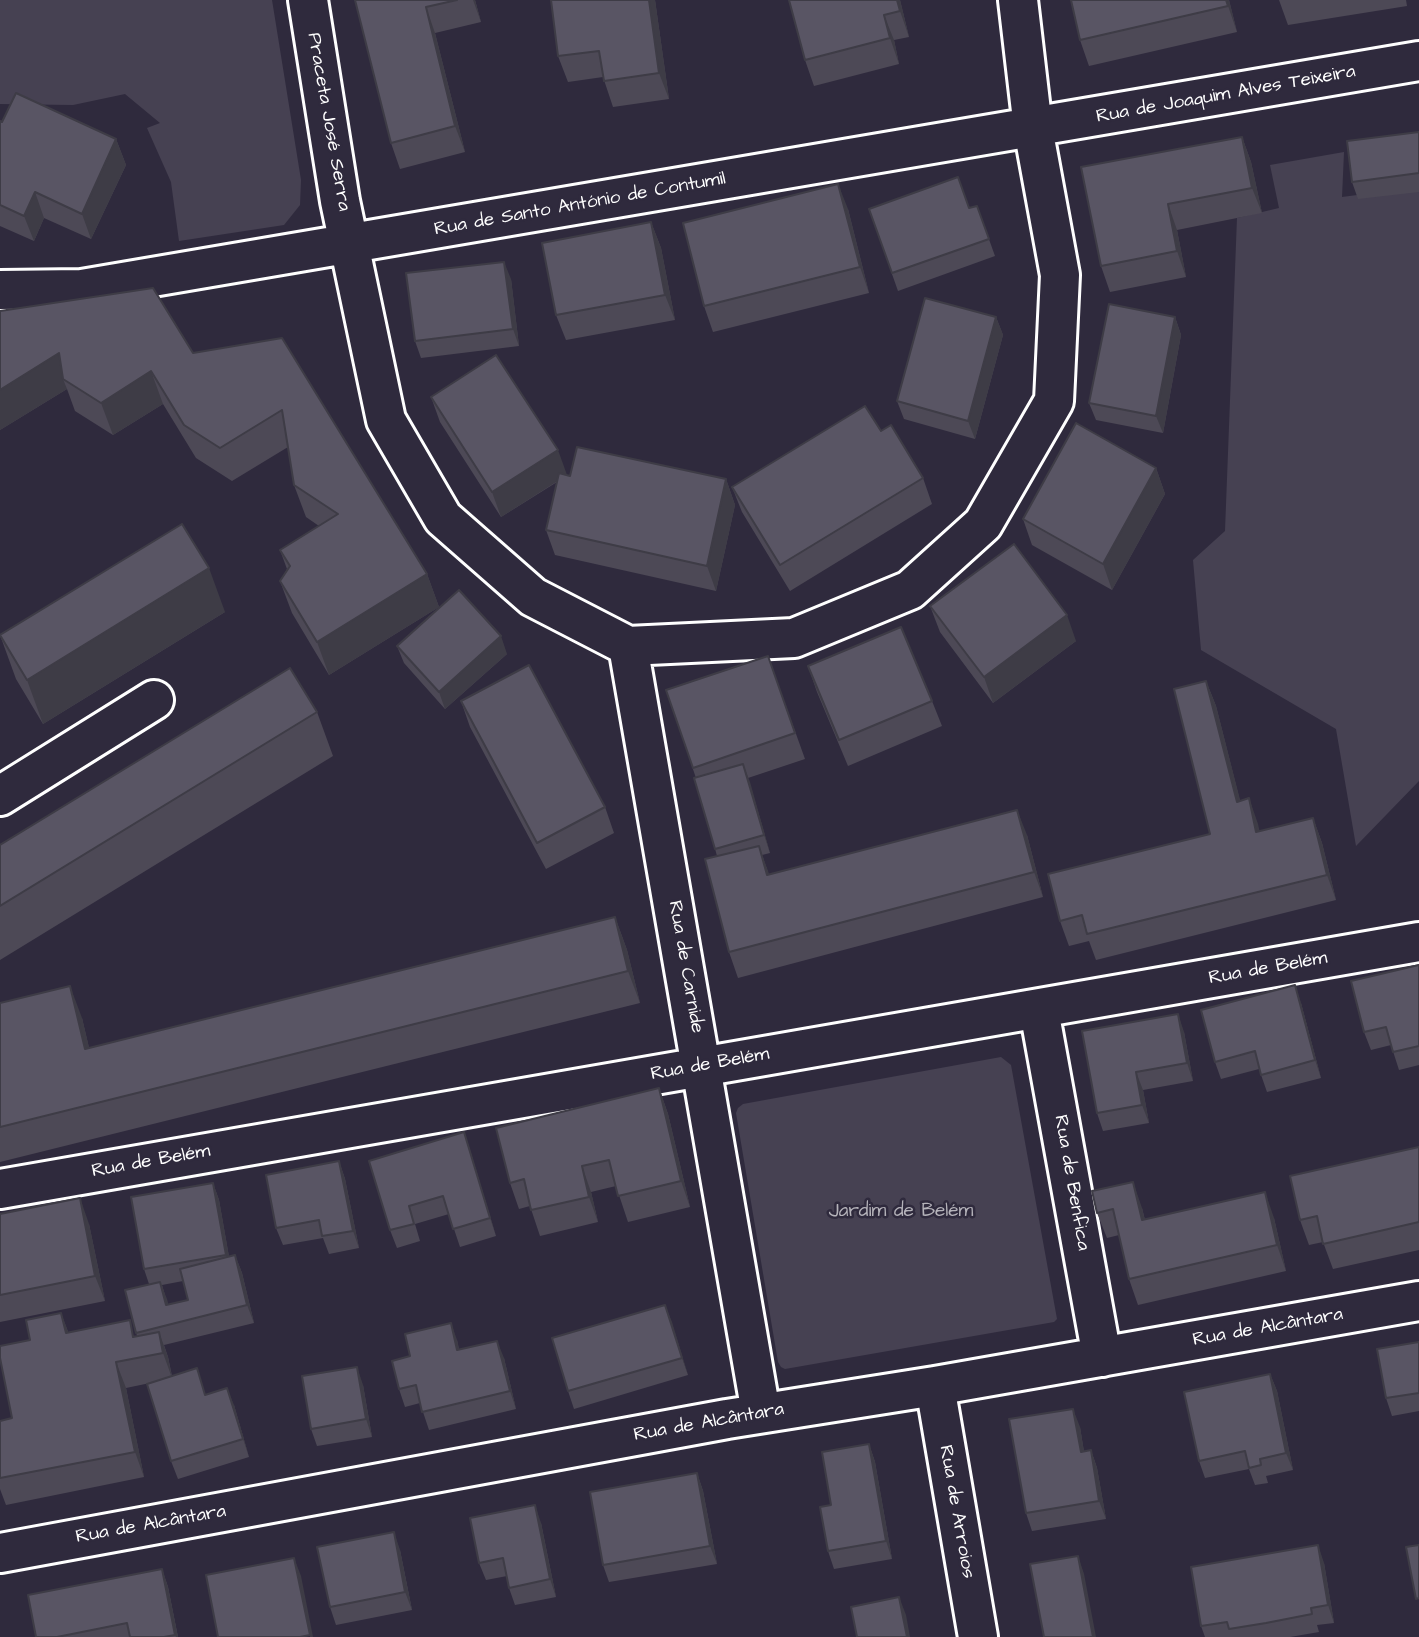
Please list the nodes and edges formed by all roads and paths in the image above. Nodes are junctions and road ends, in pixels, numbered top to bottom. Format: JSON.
{"nodes":[{"id":1,"x":308,"y":0,"type":"edge"},
{"id":2,"x":1018,"y":0,"type":"edge"},
{"id":3,"x":1419,"y":61,"type":"edge"},
{"id":4,"x":1033,"y":128,"type":"junction"},
{"id":5,"x":350,"y":245,"type":"junction"},
{"id":6,"x":0,"y":290,"type":"edge"},
{"id":7,"x":628,"y":646,"type":"junction"},
{"id":8,"x":154,"y":700,"type":"dead end"},
{"id":9,"x":0,"y":796,"type":"edge"},
{"id":10,"x":1419,"y":942,"type":"edge"},
{"id":11,"x":1039,"y":1010,"type":"junction"},
{"id":12,"x":702,"y":1066,"type":"junction"},
{"id":13,"x":0,"y":1189,"type":"edge"},
{"id":14,"x":1419,"y":1301,"type":"edge"},
{"id":15,"x":1102,"y":1357,"type":"junction"},
{"id":16,"x":935,"y":1386,"type":"junction"},
{"id":17,"x":761,"y":1413,"type":"junction"},
{"id":18,"x":0,"y":1553,"type":"edge"},
{"id":19,"x":978,"y":1637,"type":"edge"}],
"edges":[{"from":1,"to":5,"type":"street","name":"Praceta José Serra"},
{"from":2,"to":4,"type":"street"},
{"from":3,"to":4,"type":"street","name":"Rua de Joaquim Alves Teixeira"},
{"from":4,"to":5,"type":"street","name":"Rua de Santo António de Contumil"},
{"from":4,"to":7,"type":"street"},
{"from":5,"to":6,"type":"street","name":"Rua de Santo António de Contumil"},
{"from":5,"to":7,"type":"street","name":"Praceta José Serra"},
{"from":7,"to":12,"type":"street","name":"Rua de Carnide"},
{"from":8,"to":9,"type":"street"},
{"from":10,"to":11,"type":"street","name":"Rua de Belém"},
{"from":11,"to":12,"type":"street","name":"Rua de Belém"},
{"from":11,"to":15,"type":"street","name":"Rua de Benfica"},
{"from":12,"to":13,"type":"street","name":"Rua de Belém"},
{"from":12,"to":17,"type":"street","name":"Rua de Carnide"},
{"from":14,"to":15,"type":"street","name":"Rua de Alcântara"},
{"from":15,"to":16,"type":"street","name":"Rua de Alcântara"},
{"from":16,"to":17,"type":"street","name":"Rua de Alcântara"},
{"from":16,"to":19,"type":"street","name":"Rua de Arroios"},
{"from":17,"to":18,"type":"street","name":"Rua de Alcântara"}]}
